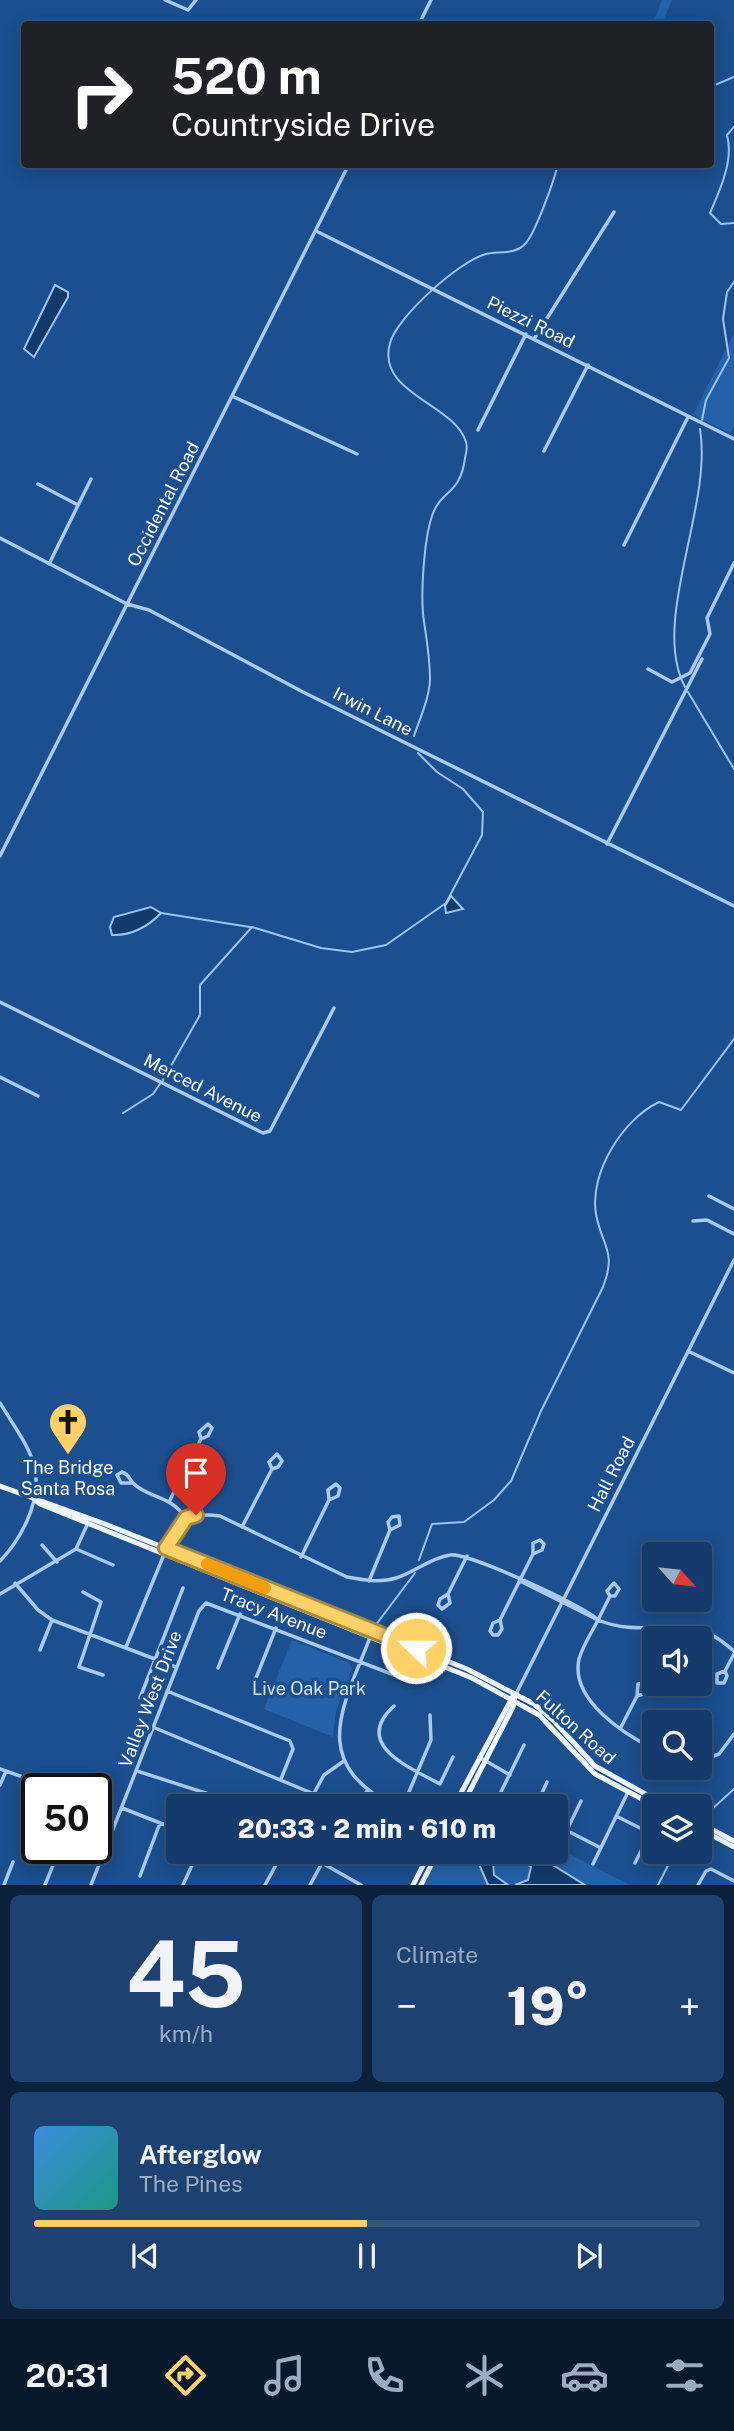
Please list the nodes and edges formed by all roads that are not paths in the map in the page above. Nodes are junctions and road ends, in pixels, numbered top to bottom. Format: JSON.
{"nodes":[{"id":1,"x":165,"y":0,"type":"edge"},
{"id":2,"x":196,"y":0,"type":"edge"},
{"id":3,"x":432,"y":0,"type":"edge"},
{"id":4,"x":421,"y":21,"type":"edge"},
{"id":5,"x":347,"y":168,"type":"edge"},
{"id":6,"x":614,"y":212,"type":"dead end"},
{"id":7,"x":315,"y":231,"type":"junction"},
{"id":8,"x":526,"y":334,"type":"junction"},
{"id":9,"x":534,"y":339,"type":"junction"},
{"id":10,"x":588,"y":365,"type":"junction"},
{"id":11,"x":234,"y":397,"type":"junction"},
{"id":12,"x":688,"y":417,"type":"junction"},
{"id":13,"x":478,"y":429,"type":"dead end"},
{"id":14,"x":734,"y":439,"type":"edge"},
{"id":15,"x":544,"y":451,"type":"dead end"},
{"id":16,"x":357,"y":454,"type":"dead end"},
{"id":17,"x":91,"y":479,"type":"dead end"},
{"id":18,"x":38,"y":484,"type":"dead end"},
{"id":19,"x":78,"y":505,"type":"junction"},
{"id":20,"x":0,"y":538,"type":"edge"},
{"id":21,"x":624,"y":545,"type":"dead end"},
{"id":22,"x":734,"y":563,"type":"edge"},
{"id":23,"x":49,"y":564,"type":"junction"},
{"id":24,"x":127,"y":604,"type":"junction"},
{"id":25,"x":702,"y":659,"type":"dead end"},
{"id":26,"x":648,"y":669,"type":"dead end"},
{"id":27,"x":607,"y":844,"type":"junction"},
{"id":28,"x":0,"y":856,"type":"edge"},
{"id":29,"x":734,"y":906,"type":"edge"},
{"id":30,"x":0,"y":1002,"type":"edge"},
{"id":31,"x":334,"y":1007,"type":"dead end"},
{"id":32,"x":0,"y":1077,"type":"edge"},
{"id":33,"x":38,"y":1096,"type":"dead end"},
{"id":34,"x":709,"y":1196,"type":"dead end"},
{"id":35,"x":734,"y":1209,"type":"edge"},
{"id":36,"x":693,"y":1221,"type":"dead end"},
{"id":37,"x":734,"y":1234,"type":"edge"},
{"id":38,"x":734,"y":1260,"type":"edge"},
{"id":39,"x":688,"y":1351,"type":"junction"},
{"id":40,"x":734,"y":1373,"type":"edge"},
{"id":41,"x":0,"y":1402,"type":"edge"},
{"id":42,"x":201,"y":1439,"type":"dead end"},
{"id":43,"x":272,"y":1469,"type":"dead end"},
{"id":44,"x":132,"y":1483,"type":"dead end"},
{"id":45,"x":0,"y":1486,"type":"edge"},
{"id":46,"x":35,"y":1500,"type":"junction"},
{"id":47,"x":329,"y":1500,"type":"junction"},
{"id":48,"x":169,"y":1502,"type":"junction"},
{"id":49,"x":186,"y":1518,"type":"junction"},
{"id":50,"x":88,"y":1523,"type":"junction"},
{"id":51,"x":242,"y":1527,"type":"junction"},
{"id":52,"x":390,"y":1530,"type":"junction"},
{"id":53,"x":42,"y":1545,"type":"dead end"},
{"id":54,"x":76,"y":1549,"type":"junction"},
{"id":55,"x":165,"y":1551,"type":"junction"},
{"id":56,"x":533,"y":1554,"type":"dead end"},
{"id":57,"x":467,"y":1556,"type":"junction"},
{"id":58,"x":301,"y":1557,"type":"junction"},
{"id":59,"x":0,"y":1561,"type":"edge"},
{"id":60,"x":57,"y":1562,"type":"junction"},
{"id":61,"x":113,"y":1564,"type":"dead end"},
{"id":62,"x":369,"y":1581,"type":"junction"},
{"id":63,"x":520,"y":1581,"type":"junction"},
{"id":64,"x":15,"y":1583,"type":"junction"},
{"id":65,"x":183,"y":1587,"type":"dead end"},
{"id":66,"x":83,"y":1592,"type":"dead end"},
{"id":67,"x":0,"y":1594,"type":"edge"},
{"id":68,"x":448,"y":1594,"type":"dead end"},
{"id":69,"x":610,"y":1596,"type":"dead end"},
{"id":70,"x":562,"y":1602,"type":"junction"},
{"id":71,"x":206,"y":1603,"type":"joint"},
{"id":72,"x":240,"y":1614,"type":"junction"},
{"id":73,"x":52,"y":1620,"type":"junction"},
{"id":74,"x":500,"y":1620,"type":"dead end"},
{"id":75,"x":598,"y":1620,"type":"junction"},
{"id":76,"x":276,"y":1628,"type":"junction"},
{"id":77,"x":642,"y":1630,"type":"edge"},
{"id":78,"x":372,"y":1634,"type":"junction"},
{"id":79,"x":89,"y":1636,"type":"junction"},
{"id":80,"x":712,"y":1638,"type":"edge"},
{"id":81,"x":126,"y":1647,"type":"junction"},
{"id":82,"x":40,"y":1650,"type":"dead end"},
{"id":83,"x":734,"y":1652,"type":"edge"},
{"id":84,"x":156,"y":1659,"type":"junction"},
{"id":85,"x":361,"y":1662,"type":"junction"},
{"id":86,"x":176,"y":1667,"type":"junction"},
{"id":87,"x":218,"y":1668,"type":"dead end"},
{"id":88,"x":725,"y":1671,"type":"dead end"},
{"id":89,"x":103,"y":1675,"type":"dead end"},
{"id":90,"x":410,"y":1681,"type":"dead end"},
{"id":91,"x":254,"y":1683,"type":"dead end"},
{"id":92,"x":167,"y":1691,"type":"junction"},
{"id":93,"x":637,"y":1696,"type":"dead end"},
{"id":94,"x":140,"y":1698,"type":"dead end"},
{"id":95,"x":514,"y":1698,"type":"junction"},
{"id":96,"x":394,"y":1706,"type":"dead end"},
{"id":97,"x":430,"y":1715,"type":"dead end"},
{"id":98,"x":621,"y":1727,"type":"junction"},
{"id":99,"x":155,"y":1728,"type":"junction"},
{"id":100,"x":734,"y":1734,"type":"edge"},
{"id":101,"x":642,"y":1741,"type":"edge"},
{"id":102,"x":524,"y":1745,"type":"dead end"},
{"id":103,"x":453,"y":1757,"type":"dead end"},
{"id":104,"x":712,"y":1757,"type":"edge"},
{"id":105,"x":482,"y":1759,"type":"junction"},
{"id":106,"x":344,"y":1761,"type":"junction"},
{"id":107,"x":0,"y":1769,"type":"edge"},
{"id":108,"x":6,"y":1771,"type":"junction"},
{"id":109,"x":137,"y":1771,"type":"junction"},
{"id":110,"x":419,"y":1772,"type":"junction"},
{"id":111,"x":510,"y":1774,"type":"junction"},
{"id":112,"x":21,"y":1777,"type":"edge"},
{"id":113,"x":281,"y":1779,"type":"junction"},
{"id":114,"x":547,"y":1782,"type":"dead end"},
{"id":115,"x":0,"y":1785,"type":"edge"},
{"id":116,"x":630,"y":1790,"type":"junction"},
{"id":117,"x":367,"y":1791,"type":"junction"},
{"id":118,"x":209,"y":1794,"type":"edge"},
{"id":119,"x":314,"y":1794,"type":"joint"},
{"id":120,"x":365,"y":1794,"type":"edge"},
{"id":121,"x":372,"y":1794,"type":"edge"},
{"id":122,"x":409,"y":1794,"type":"edge"},
{"id":123,"x":461,"y":1794,"type":"edge"},
{"id":124,"x":467,"y":1794,"type":"edge"},
{"id":125,"x":500,"y":1794,"type":"edge"},
{"id":126,"x":542,"y":1794,"type":"edge"},
{"id":127,"x":642,"y":1795,"type":"edge"},
{"id":128,"x":642,"y":1798,"type":"edge"},
{"id":129,"x":581,"y":1801,"type":"dead end"},
{"id":130,"x":122,"y":1808,"type":"junction"},
{"id":131,"x":616,"y":1816,"type":"junction"},
{"id":132,"x":160,"y":1823,"type":"junction"},
{"id":133,"x":166,"y":1825,"type":"edge"},
{"id":134,"x":568,"y":1828,"type":"edge"},
{"id":135,"x":568,"y":1831,"type":"edge"},
{"id":136,"x":712,"y":1832,"type":"edge"},
{"id":137,"x":712,"y":1834,"type":"edge"},
{"id":138,"x":734,"y":1840,"type":"edge"},
{"id":139,"x":734,"y":1847,"type":"edge"},
{"id":140,"x":601,"y":1848,"type":"junction"},
{"id":141,"x":13,"y":1862,"type":"dead end"},
{"id":142,"x":635,"y":1863,"type":"dead end"},
{"id":143,"x":55,"y":1864,"type":"edge"},
{"id":144,"x":193,"y":1864,"type":"edge"},
{"id":145,"x":272,"y":1864,"type":"edge"},
{"id":146,"x":320,"y":1864,"type":"edge"},
{"id":147,"x":323,"y":1864,"type":"edge"},
{"id":148,"x":424,"y":1864,"type":"edge"},
{"id":149,"x":432,"y":1864,"type":"edge"},
{"id":150,"x":593,"y":1864,"type":"dead end"},
{"id":151,"x":275,"y":1865,"type":"joint"},
{"id":152,"x":140,"y":1876,"type":"dead end"},
{"id":153,"x":734,"y":1881,"type":"edge"},
{"id":154,"x":4,"y":1885,"type":"edge"},
{"id":155,"x":46,"y":1885,"type":"edge"},
{"id":156,"x":91,"y":1885,"type":"edge"},
{"id":157,"x":183,"y":1885,"type":"edge"},
{"id":158,"x":265,"y":1885,"type":"edge"},
{"id":159,"x":310,"y":1885,"type":"edge"},
{"id":160,"x":361,"y":1885,"type":"edge"},
{"id":161,"x":413,"y":1885,"type":"edge"},
{"id":162,"x":421,"y":1885,"type":"edge"},
{"id":163,"x":698,"y":1885,"type":"edge"}],
"edges":[{"from":1,"to":2,"type":"street"},
{"from":3,"to":4,"type":"street"},
{"from":5,"to":7,"type":"street","name":"Occidental Road"},
{"from":6,"to":9,"type":"street"},
{"from":7,"to":8,"type":"street","name":"Piezzi Road"},
{"from":7,"to":11,"type":"street","name":"Occidental Road"},
{"from":8,"to":9,"type":"street","name":"Piezzi Road"},
{"from":8,"to":13,"type":"street"},
{"from":9,"to":10,"type":"street","name":"Piezzi Road"},
{"from":10,"to":12,"type":"street","name":"Piezzi Road"},
{"from":10,"to":15,"type":"street"},
{"from":11,"to":16,"type":"street"},
{"from":11,"to":24,"type":"street","name":"Occidental Road"},
{"from":12,"to":14,"type":"street","name":"Piezzi Road"},
{"from":12,"to":21,"type":"street"},
{"from":17,"to":19,"type":"street"},
{"from":18,"to":19,"type":"street"},
{"from":19,"to":23,"type":"street"},
{"from":20,"to":23,"type":"street","name":"Irwin Lane"},
{"from":22,"to":26,"type":"street"},
{"from":23,"to":24,"type":"street","name":"Irwin Lane"},
{"from":24,"to":27,"type":"street","name":"Irwin Lane"},
{"from":24,"to":28,"type":"street","name":"Occidental Road"},
{"from":25,"to":27,"type":"street"},
{"from":27,"to":29,"type":"street","name":"Irwin Lane"},
{"from":30,"to":31,"type":"street","name":"Merced Avenue"},
{"from":32,"to":33,"type":"street"},
{"from":34,"to":35,"type":"street"},
{"from":36,"to":37,"type":"street"},
{"from":38,"to":39,"type":"street","name":"Hall Road"},
{"from":39,"to":40,"type":"street"},
{"from":39,"to":70,"type":"street","name":"Hall Road"},
{"from":41,"to":46,"type":"street"},
{"from":42,"to":48,"type":"street"},
{"from":43,"to":51,"type":"street"},
{"from":44,"to":48,"type":"street"},
{"from":45,"to":46,"type":"main road","name":"Fulton Road"},
{"from":46,"to":50,"type":"main road","name":"Fulton Road"},
{"from":46,"to":55,"type":"main road","name":"Fulton Road"},
{"from":46,"to":59,"type":"street"},
{"from":47,"to":47,"type":"street"},
{"from":47,"to":58,"type":"street"},
{"from":48,"to":49,"type":"street"},
{"from":49,"to":51,"type":"street"},
{"from":49,"to":55,"type":"street"},
{"from":50,"to":54,"type":"street"},
{"from":50,"to":55,"type":"main road","name":"Fulton Road"},
{"from":51,"to":58,"type":"street"},
{"from":52,"to":52,"type":"street"},
{"from":52,"to":62,"type":"street"},
{"from":53,"to":60,"type":"street"},
{"from":54,"to":60,"type":"street"},
{"from":54,"to":61,"type":"street"},
{"from":55,"to":78,"type":"main road","name":"Fulton Road"},
{"from":55,"to":81,"type":"street"},
{"from":56,"to":63,"type":"street"},
{"from":57,"to":62,"type":"street"},
{"from":57,"to":63,"type":"street"},
{"from":57,"to":68,"type":"street"},
{"from":58,"to":62,"type":"street"},
{"from":60,"to":64,"type":"street"},
{"from":63,"to":70,"type":"street"},
{"from":63,"to":74,"type":"street"},
{"from":64,"to":67,"type":"street"},
{"from":64,"to":73,"type":"street"},
{"from":65,"to":84,"type":"street"},
{"from":66,"to":79,"type":"street"},
{"from":69,"to":75,"type":"street"},
{"from":70,"to":75,"type":"street"},
{"from":70,"to":95,"type":"street","name":"Hall Road"},
{"from":71,"to":72,"type":"street","name":"Tracy Avenue"},
{"from":71,"to":86,"type":"street","name":"Valley West Drive"},
{"from":72,"to":76,"type":"street","name":"Tracy Avenue"},
{"from":72,"to":87,"type":"street"},
{"from":73,"to":79,"type":"street"},
{"from":73,"to":82,"type":"street"},
{"from":75,"to":77,"type":"street"},
{"from":75,"to":98,"type":"street"},
{"from":76,"to":85,"type":"street","name":"Tracy Avenue"},
{"from":76,"to":91,"type":"street"},
{"from":78,"to":85,"type":"street"},
{"from":78,"to":95,"type":"main road","name":"Fulton Road"},
{"from":79,"to":81,"type":"street"},
{"from":79,"to":89,"type":"street"},
{"from":80,"to":83,"type":"street"},
{"from":81,"to":84,"type":"street"},
{"from":83,"to":88,"type":"street"},
{"from":84,"to":86,"type":"street"},
{"from":84,"to":94,"type":"street"},
{"from":85,"to":90,"type":"street","name":"Tracy Avenue"},
{"from":85,"to":106,"type":"street"},
{"from":86,"to":92,"type":"street","name":"Valley West Drive"},
{"from":92,"to":99,"type":"street","name":"Valley West Drive"},
{"from":92,"to":113,"type":"street"},
{"from":93,"to":98,"type":"street"},
{"from":95,"to":105,"type":"main road"},
{"from":95,"to":116,"type":"main road","name":"Fulton Road"},
{"from":96,"to":110,"type":"street"},
{"from":97,"to":110,"type":"street"},
{"from":98,"to":101,"type":"street"},
{"from":99,"to":109,"type":"street","name":"Valley West Drive"},
{"from":99,"to":113,"type":"street"},
{"from":100,"to":104,"type":"street"},
{"from":102,"to":111,"type":"street"},
{"from":103,"to":110,"type":"street"},
{"from":105,"to":111,"type":"street"},
{"from":105,"to":123,"type":"main road"},
{"from":105,"to":124,"type":"main road"},
{"from":106,"to":117,"type":"street"},
{"from":106,"to":119,"type":"street"},
{"from":107,"to":108,"type":"street"},
{"from":108,"to":112,"type":"street"},
{"from":108,"to":115,"type":"street"},
{"from":109,"to":118,"type":"street"},
{"from":109,"to":130,"type":"street","name":"Valley West Drive"},
{"from":110,"to":122,"type":"street"},
{"from":111,"to":125,"type":"street"},
{"from":113,"to":119,"type":"street"},
{"from":114,"to":126,"type":"street"},
{"from":116,"to":127,"type":"main road","name":"Fulton Road"},
{"from":116,"to":128,"type":"main road","name":"Fulton Road"},
{"from":116,"to":131,"type":"street"},
{"from":117,"to":120,"type":"street"},
{"from":117,"to":121,"type":"street"},
{"from":129,"to":134,"type":"street"},
{"from":130,"to":132,"type":"street"},
{"from":130,"to":156,"type":"street","name":"Valley West Drive"},
{"from":131,"to":140,"type":"street"},
{"from":131,"to":142,"type":"street"},
{"from":132,"to":133,"type":"street"},
{"from":132,"to":152,"type":"street"},
{"from":135,"to":140,"type":"street"},
{"from":136,"to":138,"type":"main road"},
{"from":137,"to":139,"type":"main road"},
{"from":140,"to":150,"type":"street"},
{"from":141,"to":154,"type":"street"},
{"from":143,"to":155,"type":"street"},
{"from":144,"to":157,"type":"street"},
{"from":145,"to":151,"type":"street"},
{"from":146,"to":159,"type":"street"},
{"from":147,"to":160,"type":"street"},
{"from":148,"to":161,"type":"main road"},
{"from":149,"to":162,"type":"main road"},
{"from":151,"to":158,"type":"street"},
{"from":153,"to":163,"type":"street"}]}
